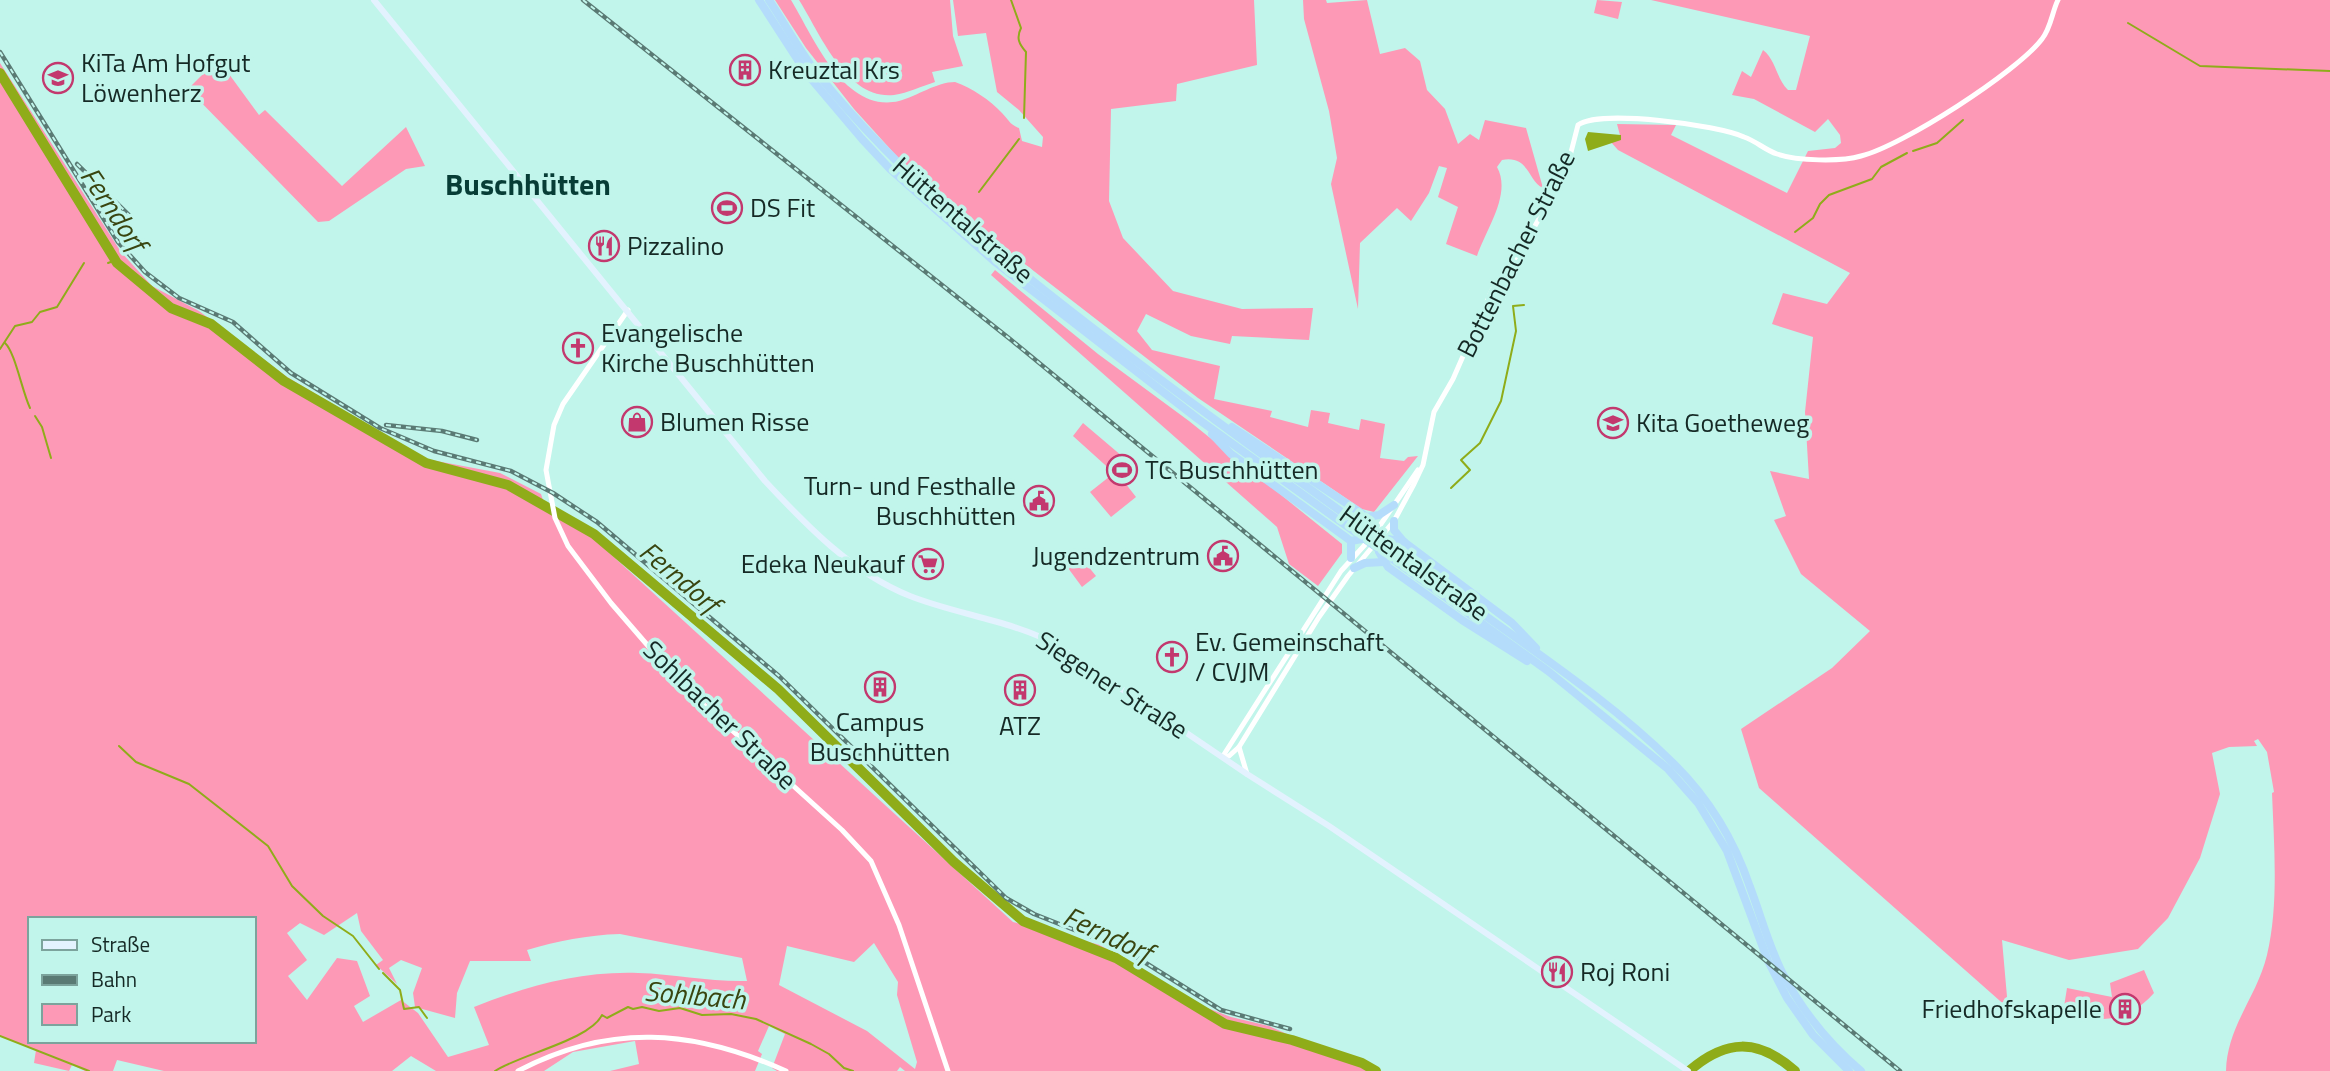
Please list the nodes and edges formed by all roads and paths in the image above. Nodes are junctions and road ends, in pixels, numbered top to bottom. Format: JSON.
{"nodes":[{"id":1,"x":374,"y":0,"type":"edge"},
{"id":2,"x":759,"y":0,"type":"edge"},
{"id":3,"x":769,"y":0,"type":"edge"},
{"id":4,"x":2058,"y":0,"type":"edge"},
{"id":5,"x":893,"y":166,"type":"junction"},
{"id":6,"x":996,"y":258,"type":"junction"},
{"id":7,"x":628,"y":310,"type":"junction"},
{"id":8,"x":1207,"y":415,"type":"junction"},
{"id":9,"x":1198,"y":419,"type":"junction"},
{"id":10,"x":1423,"y":465,"type":"junction"},
{"id":11,"x":1394,"y":505,"type":"junction"},
{"id":12,"x":1394,"y":521,"type":"junction"},
{"id":13,"x":1371,"y":537,"type":"junction"},
{"id":14,"x":1404,"y":542,"type":"junction"},
{"id":15,"x":1351,"y":558,"type":"joint"},
{"id":16,"x":1383,"y":561,"type":"junction"},
{"id":17,"x":1354,"y":568,"type":"junction"},
{"id":18,"x":1550,"y":668,"type":"junction"},
{"id":19,"x":1239,"y":747,"type":"junction"},
{"id":20,"x":1223,"y":757,"type":"junction"},
{"id":21,"x":1247,"y":774,"type":"junction"},
{"id":22,"x":517,"y":1071,"type":"edge"},
{"id":23,"x":786,"y":1071,"type":"edge"},
{"id":24,"x":948,"y":1071,"type":"edge"},
{"id":25,"x":1688,"y":1071,"type":"edge"},
{"id":26,"x":1849,"y":1071,"type":"edge"},
{"id":27,"x":1861,"y":1071,"type":"edge"}],
"edges":[{"from":1,"to":7,"type":"main road","name":"Siegener Straße"},
{"from":2,"to":5,"type":"highway","name":"Hüttentalstraße"},
{"from":3,"to":5,"type":"highway","name":"Hüttentalstraße"},
{"from":4,"to":10,"type":"street","name":"Bottenbacher Straße"},
{"from":5,"to":6,"type":"highway","name":"Hüttentalstraße"},
{"from":6,"to":8,"type":"highway","name":"Hüttentalstraße"},
{"from":6,"to":9,"type":"highway","name":"Hüttentalstraße"},
{"from":7,"to":20,"type":"main road","name":"Siegener Straße"},
{"from":7,"to":24,"type":"street","name":"Sohlbacher Straße"},
{"from":8,"to":13,"type":"highway"},
{"from":8,"to":18,"type":"highway","name":"Hüttentalstraße"},
{"from":9,"to":13,"type":"highway"},
{"from":9,"to":18,"type":"highway","name":"Hüttentalstraße"},
{"from":10,"to":11,"type":"street","name":"Bottenbacher Straße"},
{"from":10,"to":12,"type":"street","name":"Bottenbacher Straße"},
{"from":11,"to":13,"type":"street","name":"Bottenbacher Straße"},
{"from":11,"to":13,"type":"highway"},
{"from":12,"to":13,"type":"street","name":"Bottenbacher Straße"},
{"from":12,"to":14,"type":"highway"},
{"from":13,"to":14,"type":"highway"},
{"from":13,"to":15,"type":"highway"},
{"from":13,"to":16,"type":"highway"},
{"from":13,"to":17,"type":"street","name":"Bottenbacher Straße"},
{"from":14,"to":18,"type":"highway"},
{"from":15,"to":20,"type":"street"},
{"from":16,"to":17,"type":"highway"},
{"from":16,"to":18,"type":"highway"},
{"from":17,"to":19,"type":"street","name":"Bottenbacher Straße"},
{"from":18,"to":26,"type":"highway","name":"Hüttentalstraße"},
{"from":18,"to":27,"type":"highway","name":"Hüttentalstraße"},
{"from":19,"to":20,"type":"street","name":"Bottenbacher Straße"},
{"from":19,"to":21,"type":"street"},
{"from":20,"to":21,"type":"main road","name":"Siegener Straße"},
{"from":21,"to":25,"type":"main road","name":"Siegener Straße"},
{"from":22,"to":23,"type":"street"}]}
